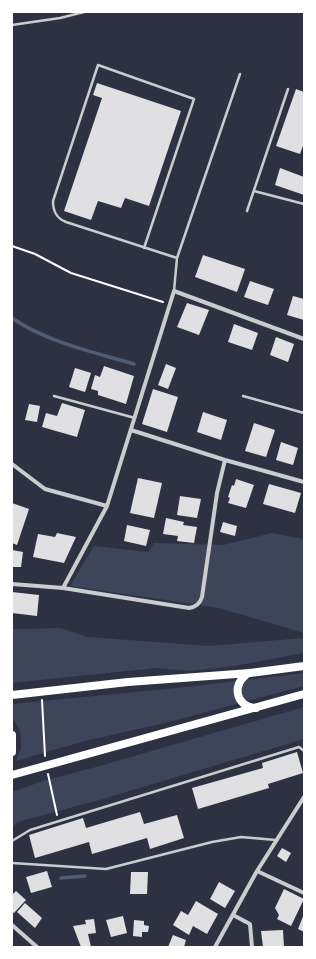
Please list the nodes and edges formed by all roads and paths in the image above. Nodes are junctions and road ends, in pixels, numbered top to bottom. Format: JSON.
{"nodes":[{"id":1,"x":84,"y":12,"type":"edge"},
{"id":2,"x":12,"y":25,"type":"edge"},
{"id":3,"x":240,"y":74,"type":"dead end"},
{"id":4,"x":288,"y":89,"type":"dead end"},
{"id":5,"x":254,"y":191,"type":"junction"},
{"id":6,"x":304,"y":204,"type":"edge"},
{"id":7,"x":247,"y":211,"type":"dead end"},
{"id":8,"x":12,"y":246,"type":"edge"},
{"id":9,"x":144,"y":248,"type":"junction"},
{"id":10,"x":177,"y":258,"type":"junction"},
{"id":11,"x":174,"y":291,"type":"junction"},
{"id":12,"x":170,"y":304,"type":"junction"},
{"id":13,"x":304,"y":339,"type":"edge"},
{"id":14,"x":54,"y":396,"type":"dead end"},
{"id":15,"x":243,"y":396,"type":"dead end"},
{"id":16,"x":304,"y":413,"type":"edge"},
{"id":17,"x":134,"y":418,"type":"junction"},
{"id":18,"x":131,"y":430,"type":"junction"},
{"id":19,"x":224,"y":460,"type":"junction"},
{"id":20,"x":12,"y":464,"type":"edge"},
{"id":21,"x":304,"y":482,"type":"edge"},
{"id":22,"x":107,"y":506,"type":"junction"},
{"id":23,"x":12,"y":584,"type":"edge"},
{"id":24,"x":63,"y":588,"type":"junction"},
{"id":25,"x":304,"y":666,"type":"edge"},
{"id":26,"x":250,"y":673,"type":"junction"},
{"id":27,"x":304,"y":694,"type":"edge"},
{"id":28,"x":12,"y":695,"type":"edge"},
{"id":29,"x":257,"y":708,"type":"junction"},
{"id":30,"x":12,"y":735,"type":"edge"},
{"id":31,"x":304,"y":751,"type":"edge"},
{"id":32,"x":12,"y":752,"type":"edge"},
{"id":33,"x":12,"y":775,"type":"edge"},
{"id":34,"x":304,"y":797,"type":"edge"},
{"id":35,"x":12,"y":840,"type":"edge"},
{"id":36,"x":276,"y":840,"type":"junction"},
{"id":37,"x":12,"y":863,"type":"edge"},
{"id":38,"x":257,"y":871,"type":"junction"},
{"id":39,"x":304,"y":893,"type":"edge"},
{"id":40,"x":233,"y":915,"type":"junction"},
{"id":41,"x":12,"y":926,"type":"edge"},
{"id":42,"x":37,"y":947,"type":"edge"},
{"id":43,"x":215,"y":947,"type":"edge"},
{"id":44,"x":252,"y":947,"type":"edge"}],
"edges":[{"from":1,"to":2,"type":"lane"},
{"from":3,"to":10,"type":"lane"},
{"from":4,"to":5,"type":"lane"},
{"from":5,"to":6,"type":"lane"},
{"from":5,"to":7,"type":"lane"},
{"from":8,"to":12,"type":"path"},
{"from":9,"to":9,"type":"lane"},
{"from":9,"to":10,"type":"lane"},
{"from":10,"to":11,"type":"lane"},
{"from":11,"to":12,"type":"street"},
{"from":11,"to":13,"type":"street"},
{"from":12,"to":17,"type":"street"},
{"from":14,"to":17,"type":"lane"},
{"from":15,"to":16,"type":"lane"},
{"from":17,"to":18,"type":"street"},
{"from":18,"to":19,"type":"street"},
{"from":18,"to":22,"type":"street"},
{"from":19,"to":21,"type":"street"},
{"from":19,"to":24,"type":"street"},
{"from":20,"to":22,"type":"street"},
{"from":22,"to":24,"type":"street"},
{"from":23,"to":24,"type":"street"},
{"from":25,"to":26,"type":"main road"},
{"from":26,"to":28,"type":"main road"},
{"from":26,"to":29,"type":"main road"},
{"from":27,"to":29,"type":"main road"},
{"from":29,"to":33,"type":"main road"},
{"from":30,"to":32,"type":"main road"},
{"from":31,"to":35,"type":"lane"},
{"from":34,"to":36,"type":"street"},
{"from":36,"to":37,"type":"lane"},
{"from":36,"to":38,"type":"street"},
{"from":38,"to":39,"type":"street"},
{"from":38,"to":40,"type":"street"},
{"from":40,"to":43,"type":"street"},
{"from":40,"to":44,"type":"street"},
{"from":41,"to":42,"type":"street"}]}
